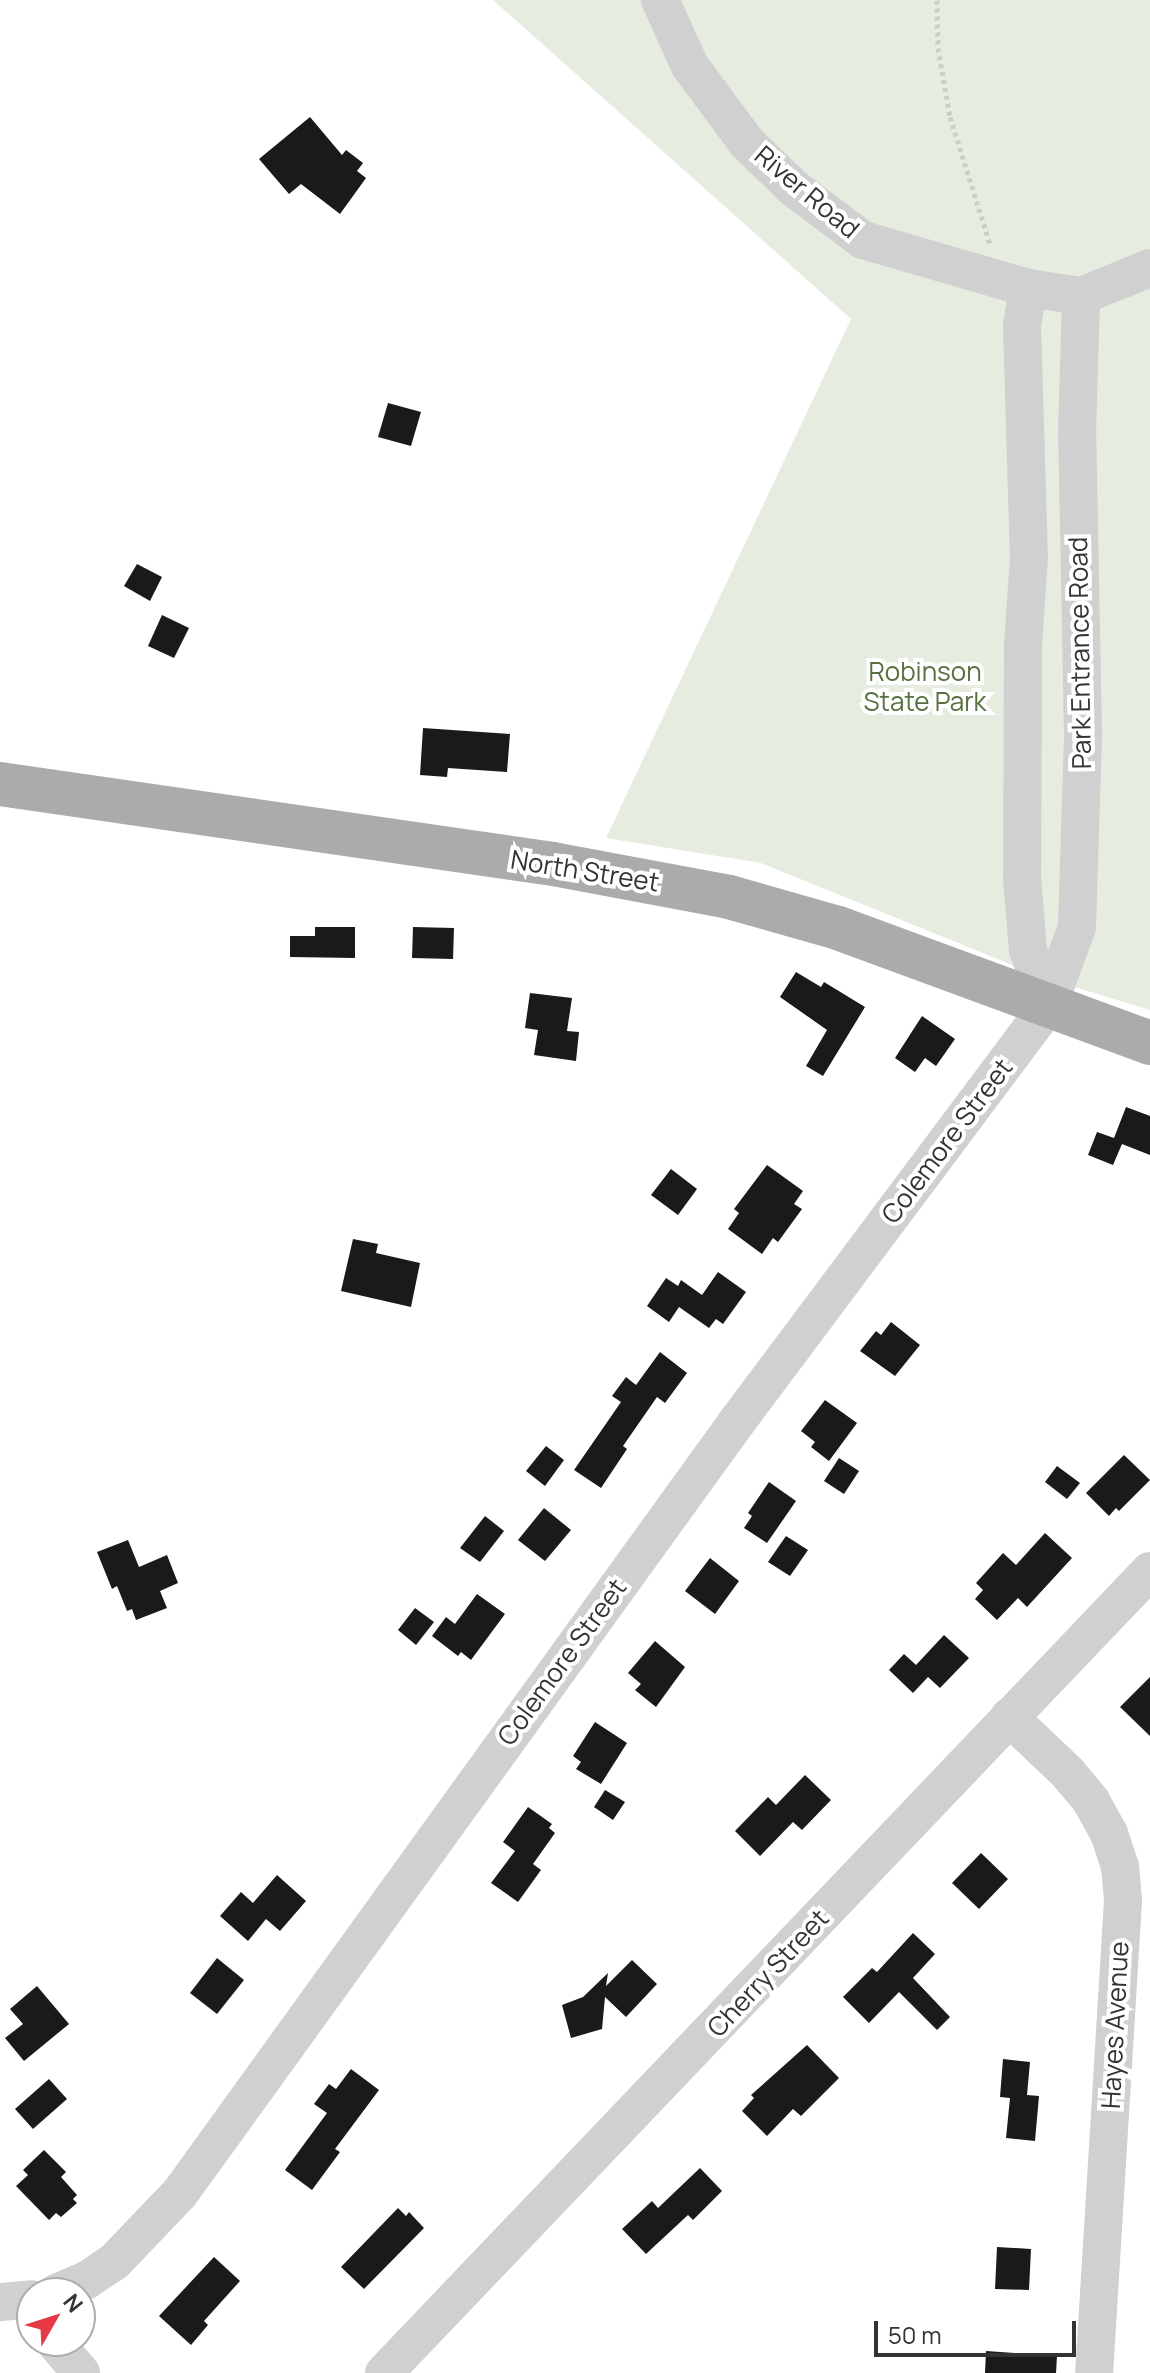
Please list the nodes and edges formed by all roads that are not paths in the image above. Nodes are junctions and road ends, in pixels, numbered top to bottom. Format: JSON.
{"nodes":[{"id":1,"x":660,"y":0,"type":"edge"},
{"id":2,"x":1150,"y":268,"type":"edge"},
{"id":3,"x":1028,"y":288,"type":"junction"},
{"id":4,"x":1081,"y":296,"type":"junction"},
{"id":5,"x":0,"y":784,"type":"edge"},
{"id":6,"x":1048,"y":1006,"type":"junction"},
{"id":7,"x":1150,"y":1043,"type":"edge"},
{"id":8,"x":1150,"y":1571,"type":"edge"},
{"id":9,"x":1009,"y":1717,"type":"junction"},
{"id":10,"x":91,"y":2277,"type":"edge"},
{"id":11,"x":68,"y":2357,"type":"edge"},
{"id":12,"x":81,"y":2373,"type":"edge"},
{"id":13,"x":384,"y":2373,"type":"edge"},
{"id":14,"x":1094,"y":2373,"type":"edge"}],
"edges":[{"from":1,"to":3,"type":"street","name":"River Road"},
{"from":2,"to":4,"type":"street"},
{"from":3,"to":4,"type":"street","name":"River Road"},
{"from":3,"to":6,"type":"street"},
{"from":4,"to":6,"type":"street","name":"Park Entrance Road"},
{"from":5,"to":6,"type":"main road","name":"North Street"},
{"from":6,"to":7,"type":"main road","name":"North Street"},
{"from":6,"to":10,"type":"street","name":"Colemore Street"},
{"from":8,"to":9,"type":"street","name":"Cherry Street"},
{"from":9,"to":13,"type":"street","name":"Cherry Street"},
{"from":9,"to":14,"type":"street","name":"Hayes Avenue"},
{"from":11,"to":12,"type":"street"}]}
